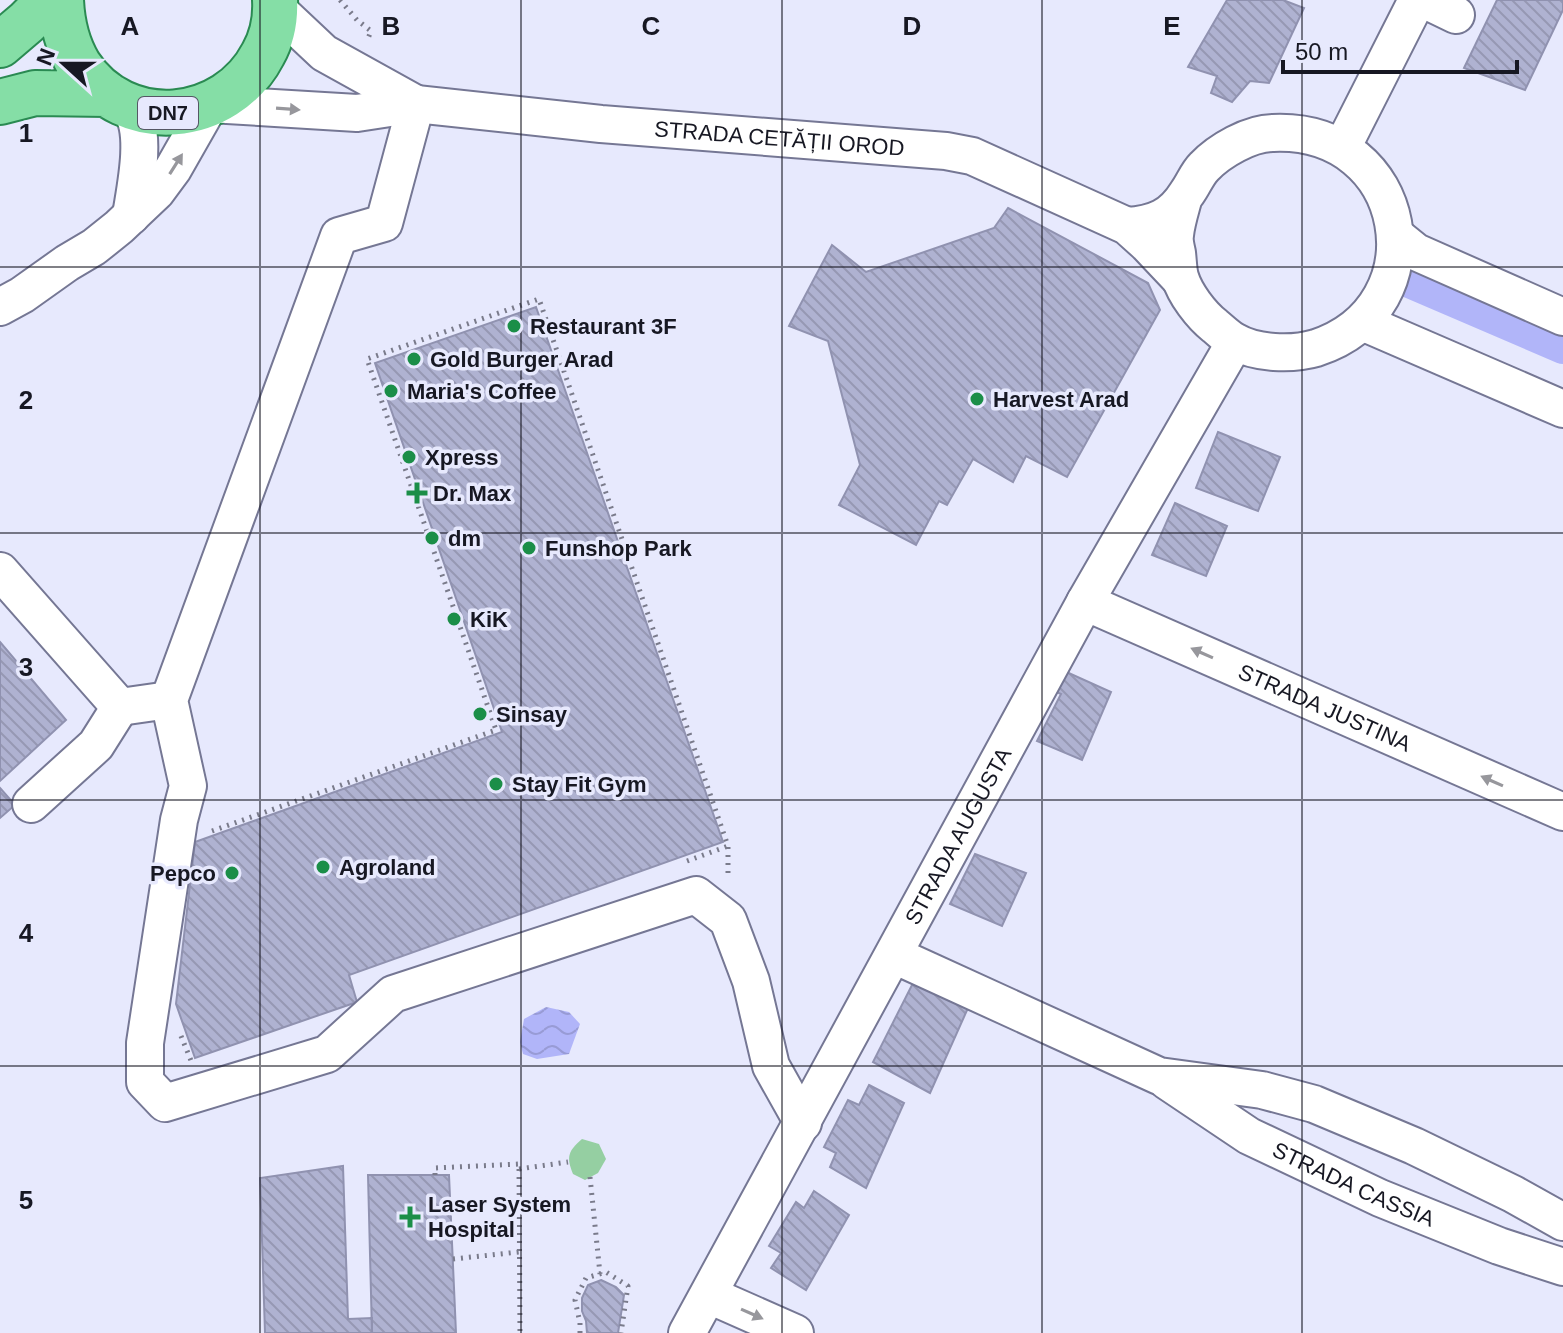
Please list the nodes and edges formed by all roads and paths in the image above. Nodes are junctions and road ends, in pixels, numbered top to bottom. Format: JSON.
{"nodes":[{"id":1,"x":49,"y":0,"type":"edge"},
{"id":2,"x":61,"y":0,"type":"edge"},
{"id":3,"x":340,"y":0,"type":"edge"},
{"id":4,"x":1417,"y":0,"type":"edge"},
{"id":5,"x":275,"y":4,"type":"edge"},
{"id":6,"x":366,"y":44,"type":"dead end"},
{"id":7,"x":0,"y":45,"type":"edge"},
{"id":8,"x":115,"y":98,"type":"junction"},
{"id":9,"x":0,"y":102,"type":"edge"},
{"id":10,"x":210,"y":104,"type":"junction"},
{"id":11,"x":416,"y":104,"type":"junction"},
{"id":12,"x":1342,"y":148,"type":"junction"},
{"id":13,"x":1183,"y":200,"type":"junction"},
{"id":14,"x":131,"y":216,"type":"junction"},
{"id":15,"x":1127,"y":226,"type":"junction"},
{"id":16,"x":1395,"y":235,"type":"junction"},
{"id":17,"x":1180,"y":279,"type":"junction"},
{"id":18,"x":0,"y":307,"type":"edge"},
{"id":19,"x":1563,"y":317,"type":"edge"},
{"id":20,"x":1362,"y":322,"type":"junction"},
{"id":21,"x":1235,"y":342,"type":"junction"},
{"id":22,"x":1563,"y":409,"type":"edge"},
{"id":23,"x":0,"y":571,"type":"edge"},
{"id":24,"x":1085,"y":602,"type":"junction"},
{"id":25,"x":169,"y":700,"type":"junction"},
{"id":26,"x":120,"y":707,"type":"junction"},
{"id":27,"x":31,"y":804,"type":"dead end"},
{"id":28,"x":1563,"y":812,"type":"edge"},
{"id":29,"x":206,"y":833,"type":"dead end"},
{"id":30,"x":684,"y":862,"type":"dead end"},
{"id":31,"x":894,"y":955,"type":"junction"},
{"id":32,"x":181,"y":1035,"type":"dead end"},
{"id":33,"x":206,"y":1059,"type":"dead end"},
{"id":34,"x":1159,"y":1076,"type":"junction"},
{"id":35,"x":803,"y":1123,"type":"junction"},
{"id":36,"x":568,"y":1162,"type":"dead end"},
{"id":37,"x":519,"y":1169,"type":"junction"},
{"id":38,"x":435,"y":1175,"type":"dead end"},
{"id":39,"x":590,"y":1177,"type":"dead end"},
{"id":40,"x":1563,"y":1222,"type":"edge"},
{"id":41,"x":519,"y":1252,"type":"junction"},
{"id":42,"x":453,"y":1259,"type":"dead end"},
{"id":43,"x":1563,"y":1267,"type":"edge"},
{"id":44,"x":600,"y":1274,"type":"junction"},
{"id":45,"x":709,"y":1295,"type":"junction"},
{"id":46,"x":520,"y":1333,"type":"edge"},
{"id":47,"x":580,"y":1333,"type":"edge"},
{"id":48,"x":621,"y":1333,"type":"edge"},
{"id":49,"x":687,"y":1333,"type":"edge"},
{"id":50,"x":795,"y":1333,"type":"edge"}],
"edges":[{"from":1,"to":7,"type":"main road"},
{"from":2,"to":8,"type":"main road","number":"DN7"},
{"from":3,"to":6,"type":"path"},
{"from":4,"to":12,"type":"street"},
{"from":5,"to":10,"type":"main road","number":"DN7"},
{"from":5,"to":11,"type":"street","name":"STRADA CETĂȚII OROD"},
{"from":8,"to":9,"type":"main road","number":"DN7"},
{"from":8,"to":10,"type":"main road","number":"DN7"},
{"from":8,"to":14,"type":"street"},
{"from":10,"to":11,"type":"street","name":"STRADA CETĂȚII OROD","one_way":true},
{"from":14,"to":10,"type":"street","one_way":true},
{"from":11,"to":15,"type":"street","name":"STRADA CETĂȚII OROD"},
{"from":11,"to":25,"type":"street"},
{"from":12,"to":13,"type":"street","name":"STRADA CETĂȚII OROD"},
{"from":12,"to":16,"type":"street","name":"STRADA CETĂȚII OROD"},
{"from":13,"to":15,"type":"street","name":"STRADA CETĂȚII OROD"},
{"from":13,"to":17,"type":"street","name":"STRADA CETĂȚII OROD"},
{"from":14,"to":18,"type":"street"},
{"from":15,"to":17,"type":"street","name":"STRADA CETĂȚII OROD"},
{"from":16,"to":19,"type":"street"},
{"from":16,"to":20,"type":"street","name":"STRADA CETĂȚII OROD"},
{"from":17,"to":21,"type":"street","name":"STRADA CETĂȚII OROD"},
{"from":20,"to":21,"type":"street","name":"STRADA CETĂȚII OROD"},
{"from":20,"to":22,"type":"street"},
{"from":21,"to":24,"type":"street","name":"STRADA AUGUSTA"},
{"from":23,"to":26,"type":"street"},
{"from":28,"to":24,"type":"street","name":"STRADA JUSTINA","one_way":true},
{"from":24,"to":31,"type":"street","name":"STRADA AUGUSTA"},
{"from":25,"to":26,"type":"street"},
{"from":25,"to":35,"type":"street"},
{"from":26,"to":27,"type":"street"},
{"from":29,"to":30,"type":"path"},
{"from":31,"to":34,"type":"street","name":"STRADA CASSIA"},
{"from":31,"to":35,"type":"street","name":"STRADA AUGUSTA"},
{"from":32,"to":33,"type":"path"},
{"from":34,"to":40,"type":"street","name":"STRADA CASSIA"},
{"from":34,"to":43,"type":"street","name":"STRADA CASSIA"},
{"from":35,"to":45,"type":"street","name":"STRADA AUGUSTA"},
{"from":36,"to":37,"type":"path"},
{"from":37,"to":38,"type":"path"},
{"from":37,"to":41,"type":"path"},
{"from":39,"to":44,"type":"path"},
{"from":41,"to":42,"type":"path"},
{"from":41,"to":46,"type":"path"},
{"from":44,"to":47,"type":"path"},
{"from":44,"to":48,"type":"path"},
{"from":45,"to":49,"type":"street","name":"STRADA AUGUSTA"},
{"from":45,"to":50,"type":"street","one_way":true}]}
